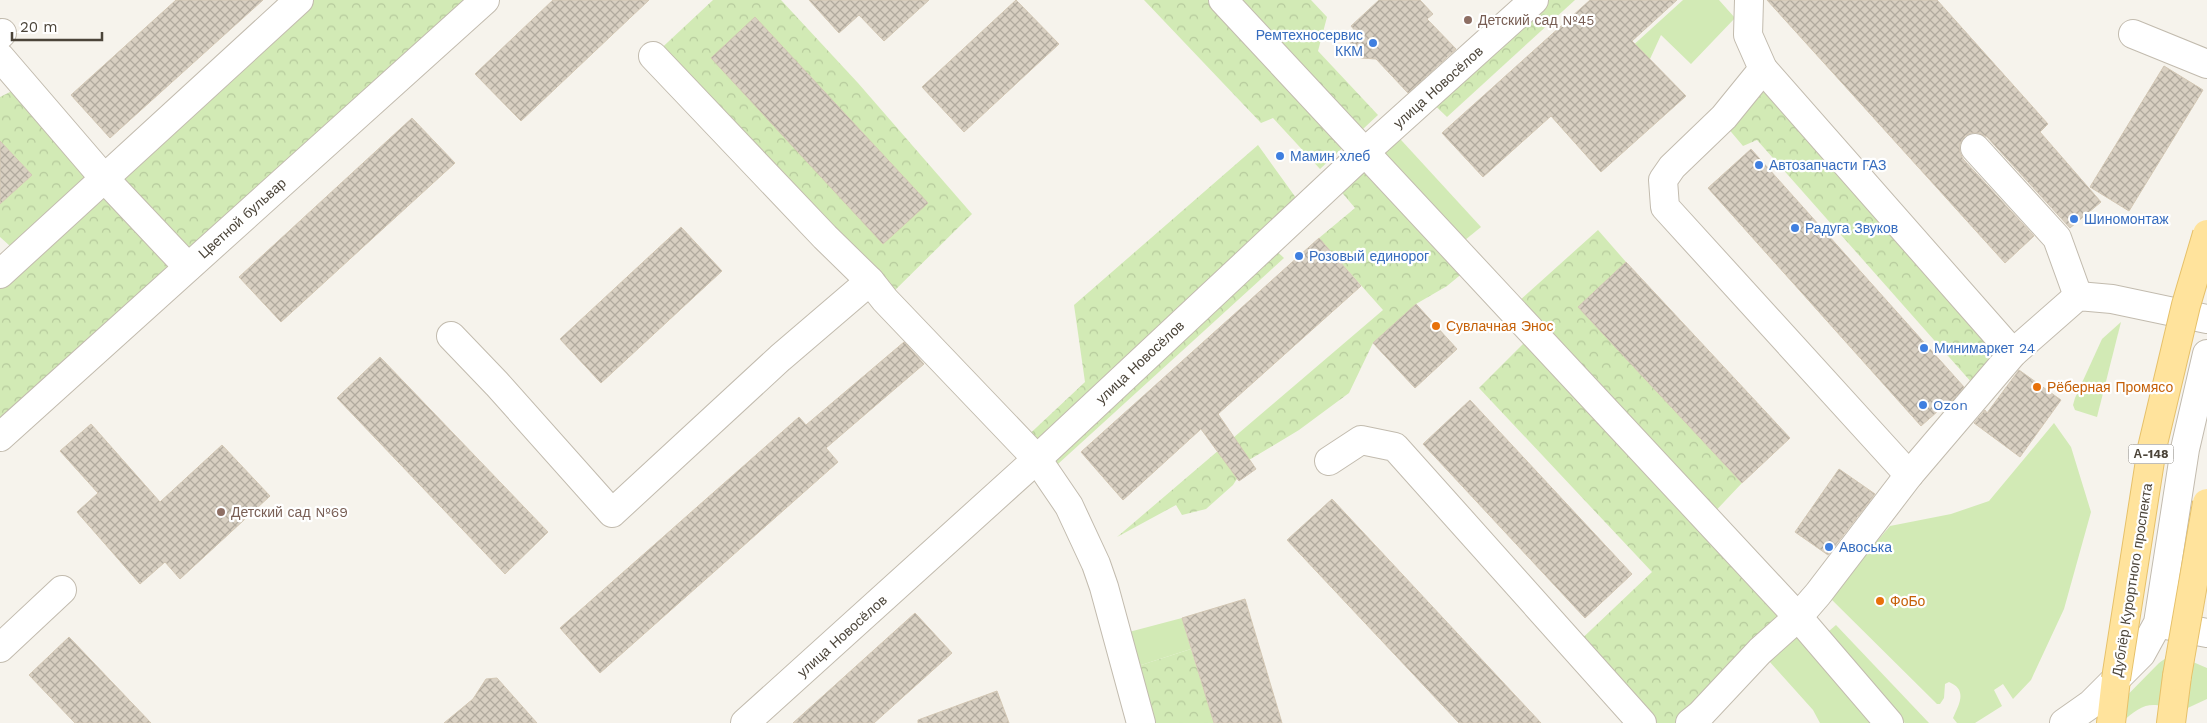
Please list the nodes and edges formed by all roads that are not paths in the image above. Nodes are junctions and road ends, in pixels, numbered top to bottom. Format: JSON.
{"nodes":[{"id":1,"x":299,"y":0,"type":"edge"},
{"id":2,"x":485,"y":0,"type":"edge"},
{"id":3,"x":1222,"y":0,"type":"edge"},
{"id":4,"x":1534,"y":0,"type":"edge"},
{"id":5,"x":1749,"y":0,"type":"edge"},
{"id":6,"x":2133,"y":34,"type":"dead end"},
{"id":7,"x":1,"y":42,"type":"edge"},
{"id":8,"x":653,"y":56,"type":"dead end"},
{"id":9,"x":2207,"y":64,"type":"edge"},
{"id":10,"x":1763,"y":68,"type":"junction"},
{"id":11,"x":1975,"y":148,"type":"dead end"},
{"id":12,"x":1365,"y":152,"type":"junction"},
{"id":13,"x":104,"y":178,"type":"junction"},
{"id":14,"x":2207,"y":234,"type":"edge"},
{"id":15,"x":188,"y":267,"type":"junction"},
{"id":16,"x":0,"y":274,"type":"edge"},
{"id":17,"x":870,"y":281,"type":"junction"},
{"id":18,"x":2078,"y":296,"type":"junction"},
{"id":19,"x":2207,"y":319,"type":"edge"},
{"id":20,"x":451,"y":336,"type":"dead end"},
{"id":21,"x":2013,"y":353,"type":"junction"},
{"id":22,"x":2207,"y":354,"type":"edge"},
{"id":23,"x":0,"y":437,"type":"edge"},
{"id":24,"x":1037,"y":459,"type":"junction"},
{"id":25,"x":1329,"y":461,"type":"dead end"},
{"id":26,"x":1909,"y":475,"type":"junction"},
{"id":27,"x":2207,"y":503,"type":"edge"},
{"id":28,"x":62,"y":590,"type":"dead end"},
{"id":29,"x":1798,"y":616,"type":"junction"},
{"id":30,"x":2158,"y":623,"type":"junction"},
{"id":31,"x":2207,"y":633,"type":"edge"},
{"id":32,"x":0,"y":648,"type":"edge"},
{"id":33,"x":1881,"y":718,"type":"edge"},
{"id":34,"x":745,"y":723,"type":"edge"},
{"id":35,"x":1141,"y":723,"type":"edge"},
{"id":36,"x":1642,"y":723,"type":"edge"},
{"id":37,"x":1690,"y":723,"type":"edge"},
{"id":38,"x":2064,"y":723,"type":"edge"},
{"id":39,"x":2111,"y":723,"type":"edge"},
{"id":40,"x":2171,"y":723,"type":"edge"}],
"edges":[{"from":1,"to":13,"type":"street"},
{"from":2,"to":15,"type":"street","name":"Цветной бульвар"},
{"from":3,"to":12,"type":"street"},
{"from":4,"to":12,"type":"street","name":"улица Новосёлов"},
{"from":5,"to":10,"type":"street"},
{"from":6,"to":9,"type":"street"},
{"from":7,"to":13,"type":"street"},
{"from":8,"to":17,"type":"street"},
{"from":10,"to":21,"type":"street"},
{"from":10,"to":26,"type":"street"},
{"from":11,"to":18,"type":"street"},
{"from":12,"to":24,"type":"street","name":"улица Новосёлов"},
{"from":12,"to":29,"type":"street"},
{"from":13,"to":15,"type":"street"},
{"from":13,"to":16,"type":"street"},
{"from":14,"to":39,"type":"main road","name":"Дублёр Курортного проспекта","number":"А-148","bridge":true},
{"from":15,"to":23,"type":"street","name":"Цветной бульвар"},
{"from":17,"to":20,"type":"street"},
{"from":17,"to":24,"type":"street"},
{"from":18,"to":19,"type":"street"},
{"from":18,"to":21,"type":"street"},
{"from":21,"to":26,"type":"street"},
{"from":22,"to":30,"type":"street"},
{"from":24,"to":34,"type":"street","name":"улица Новосёлов"},
{"from":24,"to":35,"type":"street"},
{"from":25,"to":36,"type":"street"},
{"from":26,"to":29,"type":"street"},
{"from":27,"to":40,"type":"main road","bridge":true},
{"from":28,"to":32,"type":"street"},
{"from":29,"to":33,"type":"street"},
{"from":29,"to":37,"type":"street"},
{"from":30,"to":31,"type":"street"},
{"from":30,"to":38,"type":"street"}]}
